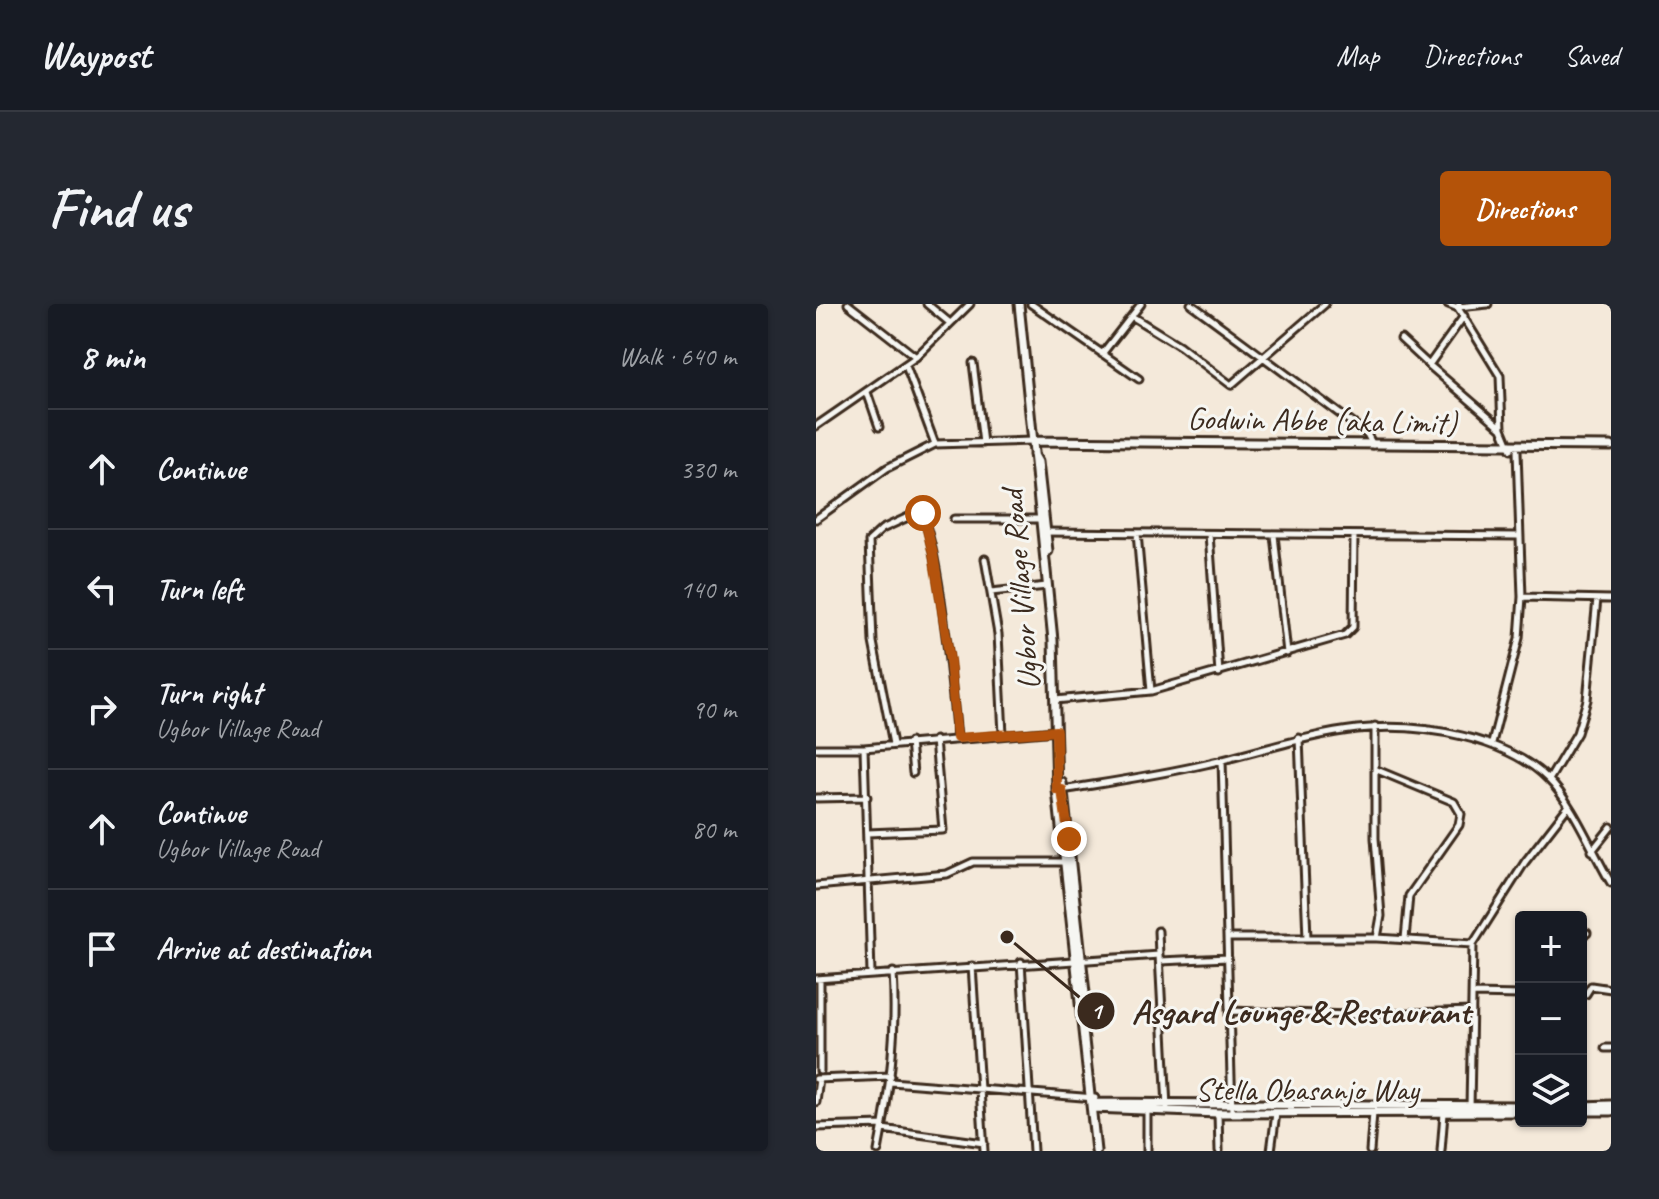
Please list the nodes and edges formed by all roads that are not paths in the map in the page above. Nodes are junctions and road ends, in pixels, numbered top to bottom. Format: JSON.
{"nodes":[{"id":1,"x":848,"y":304,"type":"edge"},
{"id":2,"x":927,"y":304,"type":"edge"},
{"id":3,"x":970,"y":304,"type":"edge"},
{"id":4,"x":1019,"y":304,"type":"edge"},
{"id":5,"x":1031,"y":304,"type":"edge"},
{"id":6,"x":1141,"y":304,"type":"edge"},
{"id":7,"x":1191,"y":304,"type":"edge"},
{"id":8,"x":1325,"y":304,"type":"edge"},
{"id":9,"x":1448,"y":304,"type":"edge"},
{"id":10,"x":1488,"y":304,"type":"edge"},
{"id":11,"x":1458,"y":307,"type":"edge"},
{"id":12,"x":1464,"y":316,"type":"junction"},
{"id":13,"x":1133,"y":317,"type":"junction"},
{"id":14,"x":950,"y":323,"type":"junction"},
{"id":15,"x":1401,"y":339,"type":"dead end"},
{"id":16,"x":1102,"y":354,"type":"junction"},
{"id":17,"x":1261,"y":356,"type":"junction"},
{"id":18,"x":916,"y":357,"type":"junction"},
{"id":19,"x":973,"y":363,"type":"dead end"},
{"id":20,"x":1429,"y":365,"type":"junction"},
{"id":21,"x":906,"y":366,"type":"junction"},
{"id":22,"x":1139,"y":379,"type":"dead end"},
{"id":23,"x":867,"y":392,"type":"junction"},
{"id":24,"x":816,"y":425,"type":"edge"},
{"id":25,"x":879,"y":427,"type":"dead end"},
{"id":26,"x":1502,"y":428,"type":"junction"},
{"id":27,"x":983,"y":443,"type":"junction"},
{"id":28,"x":935,"y":444,"type":"junction"},
{"id":29,"x":1373,"y":445,"type":"junction"},
{"id":30,"x":1033,"y":447,"type":"junction"},
{"id":31,"x":1611,"y":448,"type":"edge"},
{"id":32,"x":1512,"y":449,"type":"junction"},
{"id":33,"x":816,"y":519,"type":"edge"},
{"id":34,"x":954,"y":519,"type":"dead end"},
{"id":35,"x":1040,"y":519,"type":"junction"},
{"id":36,"x":1044,"y":532,"type":"junction"},
{"id":37,"x":1137,"y":532,"type":"junction"},
{"id":38,"x":1209,"y":534,"type":"junction"},
{"id":39,"x":1274,"y":535,"type":"junction"},
{"id":40,"x":1354,"y":536,"type":"junction"},
{"id":41,"x":1519,"y":536,"type":"junction"},
{"id":42,"x":985,"y":559,"type":"dead end"},
{"id":43,"x":1047,"y":586,"type":"junction"},
{"id":44,"x":991,"y":592,"type":"junction"},
{"id":45,"x":1522,"y":597,"type":"junction"},
{"id":46,"x":1597,"y":599,"type":"junction"},
{"id":47,"x":1611,"y":599,"type":"edge"},
{"id":48,"x":1287,"y":653,"type":"junction"},
{"id":49,"x":1219,"y":673,"type":"junction"},
{"id":50,"x":1151,"y":691,"type":"junction"},
{"id":51,"x":1058,"y":700,"type":"junction"},
{"id":52,"x":1375,"y":726,"type":"junction"},
{"id":53,"x":1056,"y":731,"type":"junction"},
{"id":54,"x":1003,"y":735,"type":"junction"},
{"id":55,"x":957,"y":738,"type":"junction"},
{"id":56,"x":1299,"y":738,"type":"junction"},
{"id":57,"x":935,"y":740,"type":"junction"},
{"id":58,"x":910,"y":742,"type":"junction"},
{"id":59,"x":1492,"y":743,"type":"junction"},
{"id":60,"x":893,"y":744,"type":"junction"},
{"id":61,"x":816,"y":748,"type":"edge"},
{"id":62,"x":864,"y":748,"type":"junction"},
{"id":63,"x":1222,"y":760,"type":"junction"},
{"id":64,"x":1377,"y":770,"type":"junction"},
{"id":65,"x":913,"y":773,"type":"dead end"},
{"id":66,"x":1549,"y":780,"type":"junction"},
{"id":67,"x":1059,"y":790,"type":"junction"},
{"id":68,"x":867,"y":797,"type":"junction"},
{"id":69,"x":816,"y":798,"type":"edge"},
{"id":70,"x":1567,"y":808,"type":"junction"},
{"id":71,"x":1611,"y":827,"type":"edge"},
{"id":72,"x":867,"y":833,"type":"junction"},
{"id":73,"x":1592,"y":851,"type":"junction"},
{"id":74,"x":1064,"y":862,"type":"junction"},
{"id":75,"x":868,"y":881,"type":"junction"},
{"id":76,"x":1611,"y":883,"type":"edge"},
{"id":77,"x":816,"y":886,"type":"edge"},
{"id":78,"x":1158,"y":931,"type":"dead end"},
{"id":79,"x":1227,"y":938,"type":"junction"},
{"id":80,"x":1307,"y":938,"type":"junction"},
{"id":81,"x":1377,"y":938,"type":"junction"},
{"id":82,"x":1405,"y":939,"type":"junction"},
{"id":83,"x":1473,"y":944,"type":"junction"},
{"id":84,"x":1160,"y":958,"type":"junction"},
{"id":85,"x":1228,"y":958,"type":"junction"},
{"id":86,"x":1079,"y":959,"type":"junction"},
{"id":87,"x":1021,"y":962,"type":"junction"},
{"id":88,"x":972,"y":966,"type":"junction"},
{"id":89,"x":893,"y":972,"type":"junction"},
{"id":90,"x":871,"y":974,"type":"junction"},
{"id":91,"x":818,"y":979,"type":"edge"},
{"id":92,"x":1611,"y":989,"type":"edge"},
{"id":93,"x":1587,"y":992,"type":"edge"},
{"id":94,"x":1472,"y":994,"type":"junction"},
{"id":95,"x":1515,"y":995,"type":"edge"},
{"id":96,"x":1230,"y":1011,"type":"junction"},
{"id":97,"x":1472,"y":1011,"type":"junction"},
{"id":98,"x":820,"y":1071,"type":"dead end"},
{"id":99,"x":818,"y":1079,"type":"edge"},
{"id":100,"x":891,"y":1079,"type":"junction"},
{"id":101,"x":979,"y":1090,"type":"junction"},
{"id":102,"x":1028,"y":1091,"type":"junction"},
{"id":103,"x":816,"y":1102,"type":"edge"},
{"id":104,"x":1094,"y":1103,"type":"junction"},
{"id":105,"x":1515,"y":1106,"type":"edge"},
{"id":106,"x":1147,"y":1108,"type":"junction"},
{"id":107,"x":1167,"y":1108,"type":"junction"},
{"id":108,"x":1587,"y":1108,"type":"edge"},
{"id":109,"x":1611,"y":1108,"type":"edge"},
{"id":110,"x":1232,"y":1109,"type":"junction"},
{"id":111,"x":1470,"y":1109,"type":"junction"},
{"id":112,"x":1515,"y":1112,"type":"edge"},
{"id":113,"x":1218,"y":1113,"type":"junction"},
{"id":114,"x":1276,"y":1113,"type":"junction"},
{"id":115,"x":1373,"y":1113,"type":"junction"},
{"id":116,"x":1444,"y":1113,"type":"junction"},
{"id":117,"x":816,"y":1127,"type":"edge"},
{"id":118,"x":883,"y":1127,"type":"junction"},
{"id":119,"x":984,"y":1143,"type":"junction"},
{"id":120,"x":878,"y":1151,"type":"edge"},
{"id":121,"x":984,"y":1151,"type":"edge"},
{"id":122,"x":1033,"y":1151,"type":"edge"},
{"id":123,"x":1096,"y":1151,"type":"edge"},
{"id":124,"x":1147,"y":1151,"type":"edge"},
{"id":125,"x":1219,"y":1151,"type":"edge"},
{"id":126,"x":1271,"y":1151,"type":"edge"},
{"id":127,"x":1370,"y":1151,"type":"edge"},
{"id":128,"x":1441,"y":1151,"type":"edge"}],
"edges":[{"from":1,"to":18,"type":"street"},
{"from":2,"to":14,"type":"street"},
{"from":3,"to":14,"type":"street"},
{"from":4,"to":30,"type":"street","name":"Ugbor Village Road"},
{"from":5,"to":16,"type":"street"},
{"from":6,"to":13,"type":"street"},
{"from":7,"to":17,"type":"street"},
{"from":8,"to":17,"type":"street"},
{"from":9,"to":11,"type":"street"},
{"from":10,"to":11,"type":"street"},
{"from":11,"to":12,"type":"street"},
{"from":12,"to":20,"type":"street"},
{"from":12,"to":26,"type":"street"},
{"from":13,"to":16,"type":"street"},
{"from":13,"to":17,"type":"street"},
{"from":14,"to":18,"type":"street"},
{"from":15,"to":20,"type":"street"},
{"from":16,"to":22,"type":"street"},
{"from":17,"to":29,"type":"street"},
{"from":18,"to":21,"type":"street"},
{"from":19,"to":27,"type":"street"},
{"from":20,"to":26,"type":"street"},
{"from":21,"to":23,"type":"street"},
{"from":21,"to":28,"type":"street"},
{"from":23,"to":24,"type":"street"},
{"from":23,"to":25,"type":"street"},
{"from":26,"to":32,"type":"street"},
{"from":27,"to":28,"type":"street"},
{"from":27,"to":30,"type":"street"},
{"from":28,"to":33,"type":"street"},
{"from":29,"to":30,"type":"street","name":"Godwin Abbe (aka Limit)"},
{"from":29,"to":32,"type":"street","name":"Godwin Abbe (aka Limit)"},
{"from":30,"to":35,"type":"street","name":"Ugbor Village Road"},
{"from":30,"to":36,"type":"street","name":"Ugbor Village Road"},
{"from":31,"to":32,"type":"street","name":"Godwin Abbe (aka Limit)"},
{"from":32,"to":41,"type":"street"},
{"from":34,"to":35,"type":"street"},
{"from":35,"to":36,"type":"street","name":"Ugbor Village Road"},
{"from":36,"to":37,"type":"street"},
{"from":36,"to":43,"type":"street","name":"Ugbor Village Road"},
{"from":36,"to":51,"type":"street","name":"Ugbor Village Road"},
{"from":37,"to":38,"type":"street"},
{"from":37,"to":50,"type":"street"},
{"from":38,"to":39,"type":"street"},
{"from":38,"to":49,"type":"street"},
{"from":39,"to":40,"type":"street"},
{"from":39,"to":48,"type":"street"},
{"from":40,"to":41,"type":"street"},
{"from":40,"to":48,"type":"street"},
{"from":41,"to":45,"type":"street"},
{"from":42,"to":44,"type":"street"},
{"from":43,"to":44,"type":"street"},
{"from":43,"to":51,"type":"street","name":"Ugbor Village Road"},
{"from":44,"to":54,"type":"street"},
{"from":45,"to":46,"type":"street"},
{"from":45,"to":59,"type":"street"},
{"from":46,"to":47,"type":"street"},
{"from":46,"to":66,"type":"street"},
{"from":48,"to":49,"type":"street"},
{"from":49,"to":50,"type":"street"},
{"from":50,"to":51,"type":"street"},
{"from":51,"to":53,"type":"street","name":"Ugbor Village Road"},
{"from":51,"to":67,"type":"street","name":"Ugbor Village Road"},
{"from":52,"to":56,"type":"street"},
{"from":52,"to":59,"type":"street"},
{"from":52,"to":64,"type":"street"},
{"from":53,"to":54,"type":"street"},
{"from":53,"to":67,"type":"street","name":"Ugbor Village Road"},
{"from":54,"to":55,"type":"street"},
{"from":55,"to":57,"type":"street"},
{"from":55,"to":60,"type":"street"},
{"from":56,"to":63,"type":"street"},
{"from":56,"to":80,"type":"street"},
{"from":57,"to":58,"type":"street"},
{"from":57,"to":72,"type":"street"},
{"from":58,"to":60,"type":"street"},
{"from":58,"to":65,"type":"street"},
{"from":59,"to":66,"type":"street"},
{"from":60,"to":62,"type":"street"},
{"from":61,"to":62,"type":"street"},
{"from":62,"to":68,"type":"street"},
{"from":63,"to":67,"type":"street"},
{"from":63,"to":79,"type":"street"},
{"from":64,"to":81,"type":"street"},
{"from":64,"to":82,"type":"street"},
{"from":66,"to":70,"type":"street"},
{"from":67,"to":74,"type":"street","name":"Ugbor Village Road"},
{"from":67,"to":86,"type":"street","name":"Ugbor Village Road"},
{"from":68,"to":69,"type":"street"},
{"from":68,"to":72,"type":"street"},
{"from":70,"to":73,"type":"street"},
{"from":70,"to":83,"type":"street"},
{"from":71,"to":73,"type":"street"},
{"from":72,"to":75,"type":"street"},
{"from":73,"to":76,"type":"street"},
{"from":74,"to":75,"type":"street"},
{"from":74,"to":86,"type":"street","name":"Ugbor Village Road"},
{"from":75,"to":77,"type":"street"},
{"from":75,"to":90,"type":"street"},
{"from":78,"to":84,"type":"street"},
{"from":79,"to":80,"type":"street"},
{"from":79,"to":85,"type":"street"},
{"from":80,"to":81,"type":"street"},
{"from":81,"to":82,"type":"street"},
{"from":82,"to":83,"type":"street"},
{"from":83,"to":94,"type":"street"},
{"from":84,"to":85,"type":"street"},
{"from":84,"to":86,"type":"street"},
{"from":84,"to":107,"type":"street"},
{"from":85,"to":96,"type":"street"},
{"from":86,"to":87,"type":"street"},
{"from":86,"to":104,"type":"street","name":"Ugbor Village Road"},
{"from":87,"to":88,"type":"street"},
{"from":87,"to":102,"type":"street"},
{"from":88,"to":89,"type":"street"},
{"from":88,"to":101,"type":"street"},
{"from":89,"to":90,"type":"street"},
{"from":89,"to":100,"type":"street"},
{"from":90,"to":91,"type":"street"},
{"from":91,"to":98,"type":"street"},
{"from":92,"to":93,"type":"street"},
{"from":94,"to":95,"type":"street"},
{"from":94,"to":97,"type":"street"},
{"from":96,"to":97,"type":"street"},
{"from":96,"to":110,"type":"street"},
{"from":97,"to":111,"type":"street"},
{"from":99,"to":100,"type":"street"},
{"from":99,"to":103,"type":"street"},
{"from":100,"to":101,"type":"street"},
{"from":100,"to":118,"type":"street"},
{"from":101,"to":102,"type":"street"},
{"from":101,"to":119,"type":"street"},
{"from":102,"to":104,"type":"street"},
{"from":102,"to":122,"type":"street"},
{"from":104,"to":106,"type":"street","name":"Stella Obasanjo Way"},
{"from":104,"to":123,"type":"street","name":"Ugbor Village Road"},
{"from":105,"to":111,"type":"street"},
{"from":106,"to":107,"type":"street","name":"Stella Obasanjo Way"},
{"from":106,"to":124,"type":"street"},
{"from":107,"to":110,"type":"street"},
{"from":107,"to":113,"type":"street","name":"Stella Obasanjo Way"},
{"from":108,"to":109,"type":"street"},
{"from":110,"to":111,"type":"street"},
{"from":110,"to":113,"type":"street","name":"Stella Obasanjo Way"},
{"from":110,"to":114,"type":"street","name":"Stella Obasanjo Way"},
{"from":111,"to":112,"type":"street","name":"Stella Obasanjo Way"},
{"from":111,"to":116,"type":"street","name":"Stella Obasanjo Way"},
{"from":113,"to":125,"type":"street"},
{"from":114,"to":115,"type":"street","name":"Stella Obasanjo Way"},
{"from":114,"to":126,"type":"street"},
{"from":115,"to":116,"type":"street","name":"Stella Obasanjo Way"},
{"from":115,"to":127,"type":"street"},
{"from":116,"to":128,"type":"street"},
{"from":117,"to":118,"type":"street"},
{"from":118,"to":119,"type":"street"},
{"from":118,"to":120,"type":"street"},
{"from":119,"to":121,"type":"street"}]}
